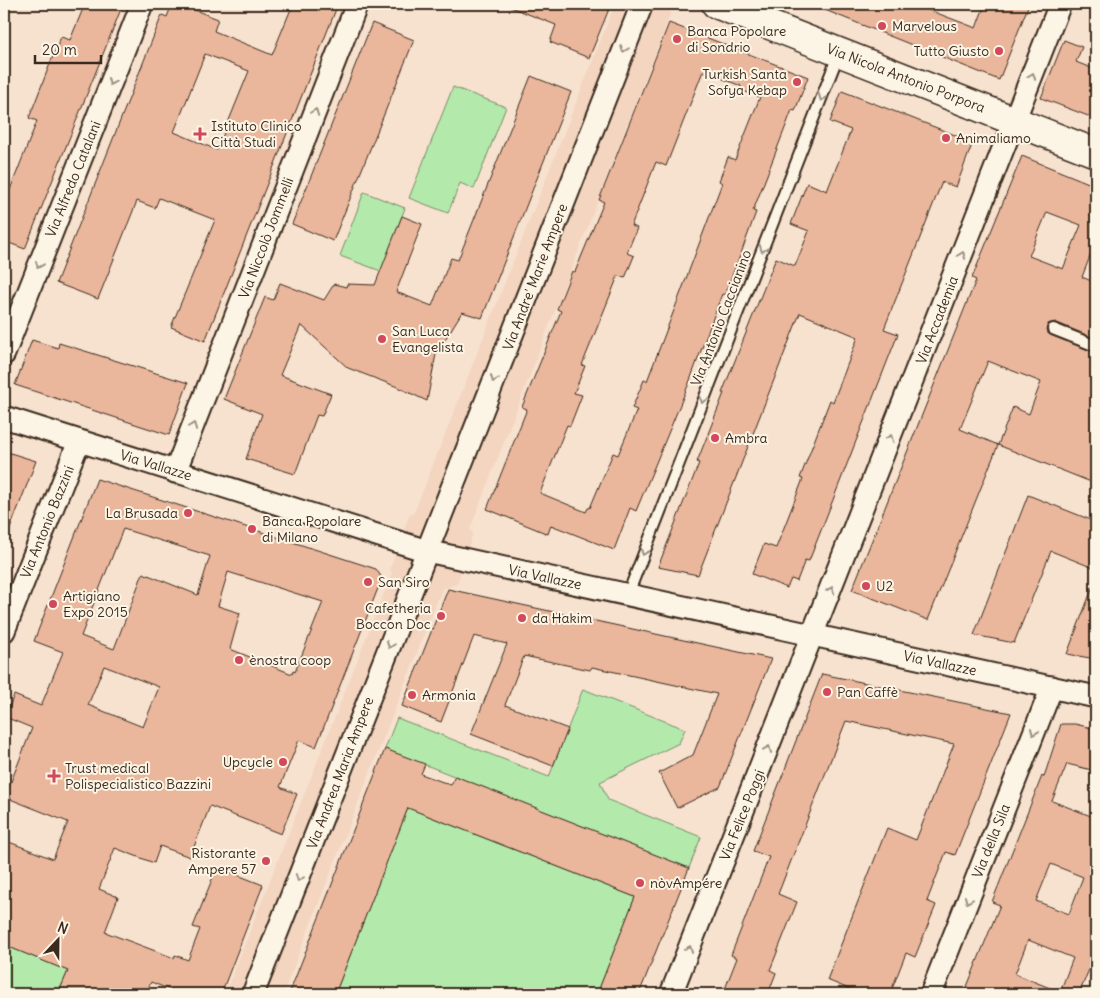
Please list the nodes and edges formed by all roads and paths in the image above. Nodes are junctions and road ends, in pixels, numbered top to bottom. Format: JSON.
{"nodes":[{"id":1,"x":142,"y":4,"type":"edge"},
{"id":2,"x":357,"y":4,"type":"edge"},
{"id":3,"x":642,"y":4,"type":"edge"},
{"id":4,"x":716,"y":4,"type":"edge"},
{"id":5,"x":1060,"y":4,"type":"edge"},
{"id":6,"x":839,"y":52,"type":"junction"},
{"id":7,"x":1014,"y":121,"type":"junction"},
{"id":8,"x":1096,"y":153,"type":"edge"},
{"id":9,"x":1053,"y":328,"type":"dead end"},
{"id":10,"x":1096,"y":346,"type":"edge"},
{"id":11,"x":4,"y":354,"type":"edge"},
{"id":12,"x":4,"y":417,"type":"edge"},
{"id":13,"x":79,"y":441,"type":"junction"},
{"id":14,"x":175,"y":472,"type":"junction"},
{"id":15,"x":427,"y":551,"type":"junction"},
{"id":16,"x":628,"y":594,"type":"junction"},
{"id":17,"x":4,"y":632,"type":"edge"},
{"id":18,"x":813,"y":635,"type":"junction"},
{"id":19,"x":1052,"y":687,"type":"junction"},
{"id":20,"x":1096,"y":696,"type":"edge"},
{"id":21,"x":253,"y":994,"type":"edge"},
{"id":22,"x":672,"y":994,"type":"edge"},
{"id":23,"x":930,"y":994,"type":"edge"}],
"edges":[{"from":1,"to":11,"type":"street","name":"Via Alfredo Catalani","one_way":true},
{"from":14,"to":2,"type":"street","name":"Via Niccolò Jommelli","one_way":true},
{"from":3,"to":15,"type":"street","name":"Via Andre' Marie Ampere","one_way":true},
{"from":4,"to":6,"type":"main road","name":"Via Nicola Antonio Porpora"},
{"from":7,"to":5,"type":"street","name":"Via Accademia","one_way":true},
{"from":6,"to":7,"type":"main road","name":"Via Nicola Antonio Porpora"},
{"from":6,"to":16,"type":"lane","name":"Via Antonio Caccianino","one_way":true},
{"from":7,"to":8,"type":"main road","name":"Via Nicola Antonio Porpora"},
{"from":18,"to":7,"type":"street","name":"Via Accademia","one_way":true},
{"from":9,"to":10,"type":"lane"},
{"from":12,"to":13,"type":"street","name":"Via Vallazze"},
{"from":13,"to":14,"type":"street","name":"Via Vallazze"},
{"from":13,"to":17,"type":"street","name":"Via Antonio Bazzini"},
{"from":14,"to":15,"type":"street","name":"Via Vallazze"},
{"from":15,"to":16,"type":"street","name":"Via Vallazze"},
{"from":15,"to":21,"type":"street","name":"Via Andrea Maria Ampere","one_way":true},
{"from":16,"to":18,"type":"street","name":"Via Vallazze"},
{"from":18,"to":19,"type":"street","name":"Via Vallazze"},
{"from":22,"to":18,"type":"street","name":"Via Felice Poggi","one_way":true},
{"from":19,"to":20,"type":"street","name":"Via Vallazze"},
{"from":19,"to":23,"type":"street","name":"Via della Sila","one_way":true}]}
